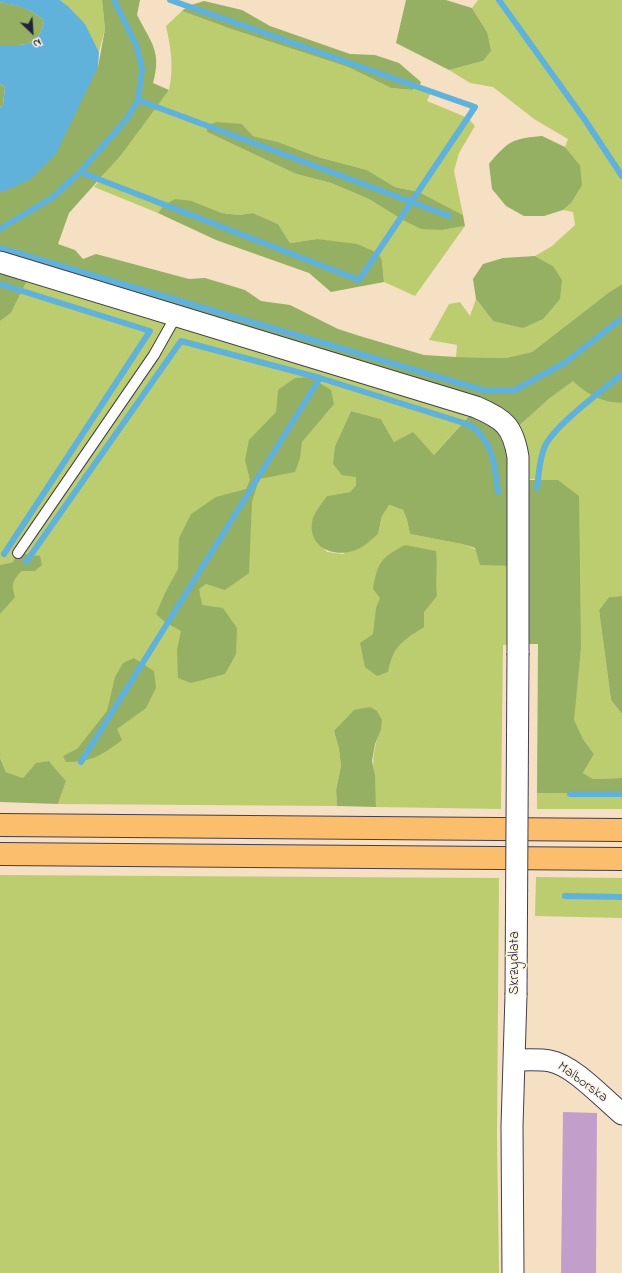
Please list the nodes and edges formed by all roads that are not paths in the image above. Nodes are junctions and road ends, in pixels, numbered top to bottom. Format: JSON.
{"nodes":[{"id":1,"x":0,"y":262,"type":"edge"},
{"id":2,"x":176,"y":316,"type":"junction"},
{"id":3,"x":18,"y":554,"type":"dead end"},
{"id":4,"x":0,"y":825,"type":"edge"},
{"id":5,"x":622,"y":830,"type":"edge"},
{"id":6,"x":0,"y":854,"type":"edge"},
{"id":7,"x":622,"y":859,"type":"edge"},
{"id":8,"x":515,"y":1060,"type":"junction"},
{"id":9,"x":622,"y":1114,"type":"edge"},
{"id":10,"x":513,"y":1273,"type":"edge"}],
"edges":[{"from":1,"to":2,"type":"street","name":"Skrzydlata"},
{"from":2,"to":3,"type":"lane"},
{"from":2,"to":8,"type":"street","name":"Skrzydlata","bridge":true},
{"from":4,"to":5,"type":"highway"},
{"from":6,"to":7,"type":"highway"},
{"from":8,"to":9,"type":"street","name":"Malborska"},
{"from":8,"to":10,"type":"street","name":"Skrzydlata"}]}
